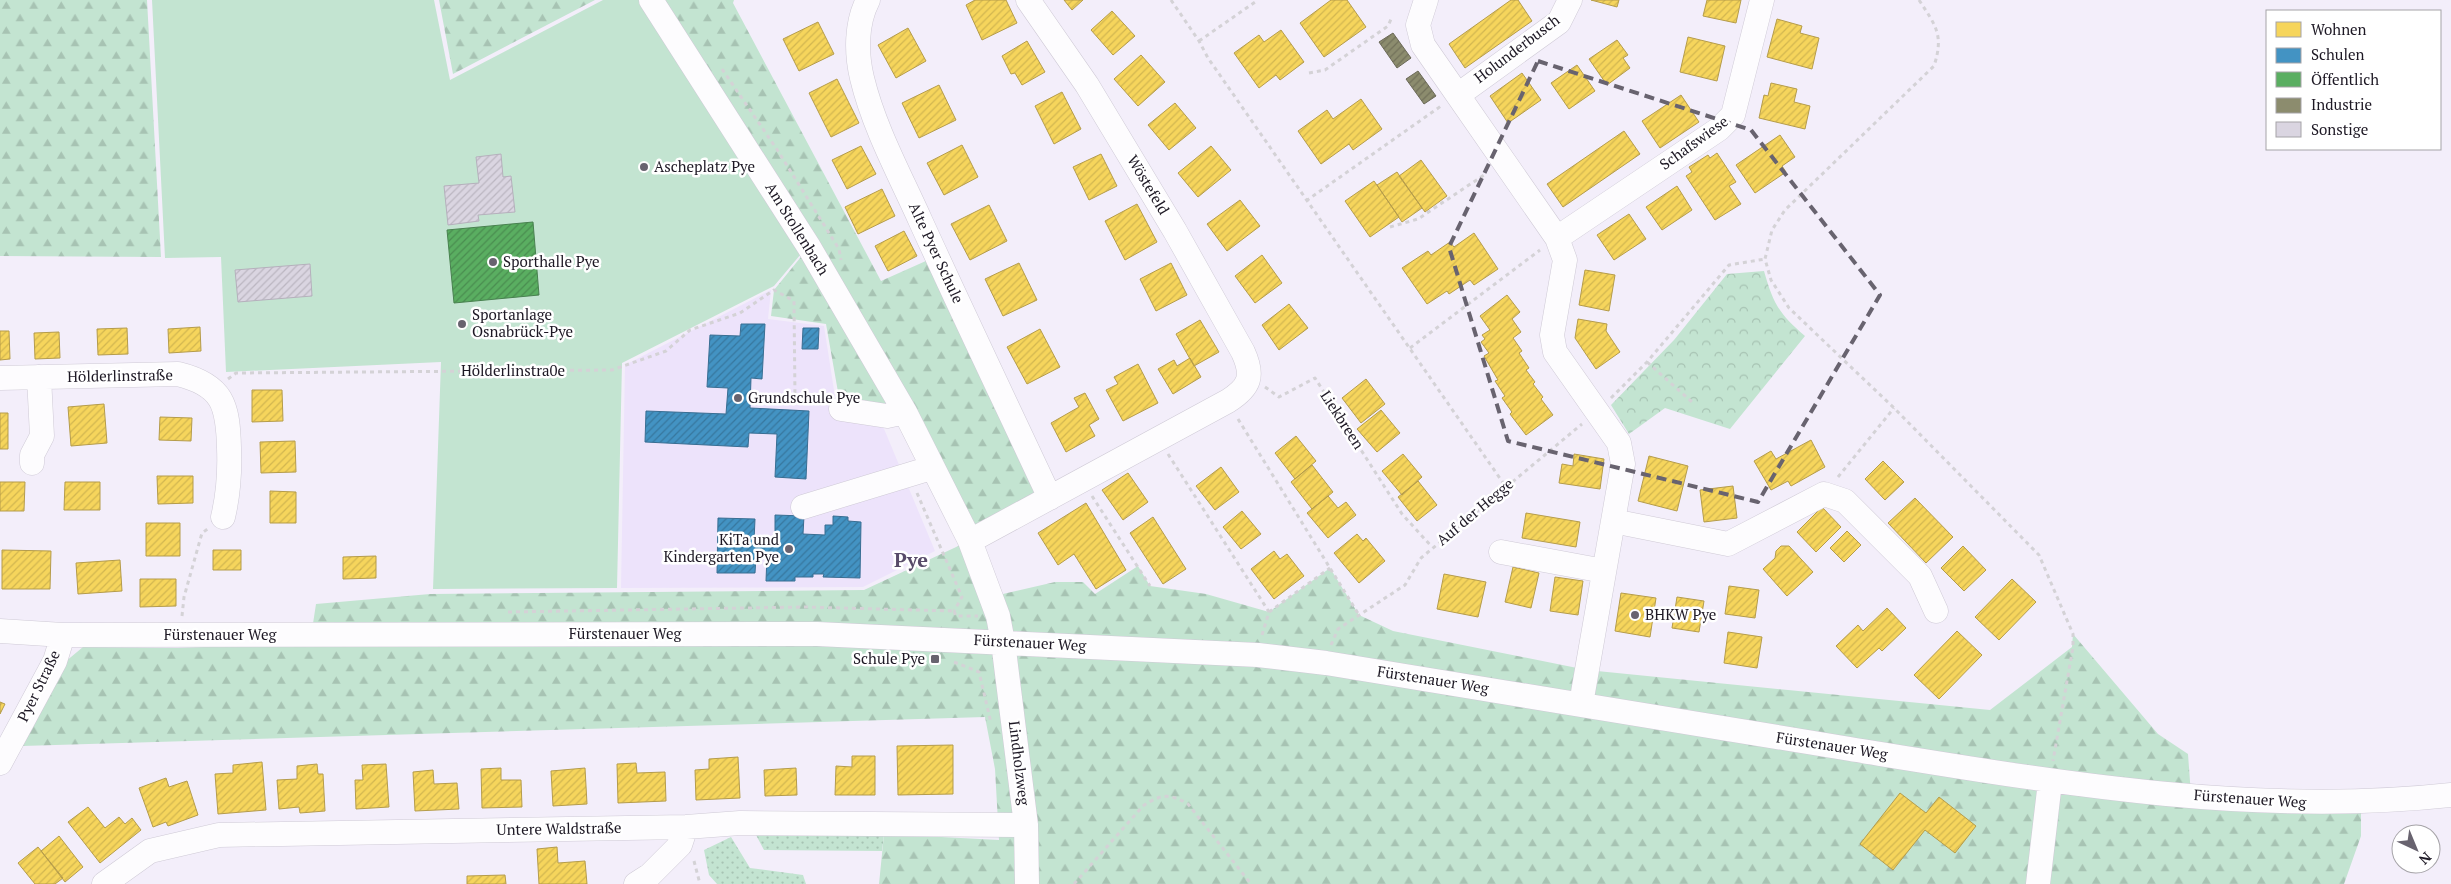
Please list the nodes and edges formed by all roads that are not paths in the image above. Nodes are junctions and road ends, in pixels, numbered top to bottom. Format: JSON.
{"nodes":[{"id":1,"x":651,"y":0,"type":"edge"},
{"id":2,"x":868,"y":0,"type":"edge"},
{"id":3,"x":1028,"y":0,"type":"edge"},
{"id":4,"x":1426,"y":0,"type":"edge"},
{"id":5,"x":1570,"y":0,"type":"edge"},
{"id":6,"x":1762,"y":0,"type":"edge"},
{"id":7,"x":1458,"y":95,"type":"junction"},
{"id":8,"x":1557,"y":238,"type":"junction"},
{"id":9,"x":39,"y":377,"type":"junction"},
{"id":10,"x":0,"y":378,"type":"edge"},
{"id":11,"x":841,"y":409,"type":"road end"},
{"id":12,"x":905,"y":412,"type":"junction"},
{"id":13,"x":32,"y":463,"type":"dead end"},
{"id":14,"x":920,"y":472,"type":"junction"},
{"id":15,"x":1050,"y":498,"type":"junction"},
{"id":16,"x":802,"y":507,"type":"dead end"},
{"id":17,"x":223,"y":517,"type":"road end"},
{"id":18,"x":1613,"y":521,"type":"junction"},
{"id":19,"x":970,"y":541,"type":"junction"},
{"id":20,"x":1500,"y":552,"type":"dead end"},
{"id":21,"x":1604,"y":571,"type":"junction"},
{"id":22,"x":1936,"y":611,"type":"dead end"},
{"id":23,"x":0,"y":631,"type":"edge"},
{"id":24,"x":63,"y":635,"type":"junction"},
{"id":25,"x":1003,"y":642,"type":"junction"},
{"id":26,"x":1581,"y":704,"type":"junction"},
{"id":27,"x":0,"y":763,"type":"edge"},
{"id":28,"x":2050,"y":782,"type":"junction"},
{"id":29,"x":2451,"y":796,"type":"edge"},
{"id":30,"x":1026,"y":825,"type":"junction"},
{"id":31,"x":686,"y":827,"type":"junction"},
{"id":32,"x":646,"y":881,"type":"edge"},
{"id":33,"x":104,"y":884,"type":"edge"},
{"id":34,"x":1027,"y":884,"type":"edge"},
{"id":35,"x":2038,"y":884,"type":"edge"}],
"edges":[{"from":1,"to":12,"type":"street","name":"Am Stollenbach"},
{"from":2,"to":15,"type":"street","name":"Alte Pyer Schule"},
{"from":3,"to":15,"type":"street","name":"Wöstefeld"},
{"from":4,"to":7,"type":"street"},
{"from":5,"to":7,"type":"street","name":"Holunderbusch"},
{"from":6,"to":8,"type":"street","name":"Schafswiese"},
{"from":7,"to":8,"type":"street"},
{"from":8,"to":18,"type":"street"},
{"from":9,"to":10,"type":"street","name":"Hölderlinstraße"},
{"from":9,"to":13,"type":"street"},
{"from":9,"to":17,"type":"street","name":"Hölderlinstraße"},
{"from":11,"to":12,"type":"street"},
{"from":12,"to":14,"type":"street","name":"Am Stollenbach"},
{"from":14,"to":16,"type":"street"},
{"from":14,"to":19,"type":"street","name":"Am Stollenbach"},
{"from":15,"to":19,"type":"street"},
{"from":18,"to":21,"type":"street"},
{"from":18,"to":22,"type":"street"},
{"from":19,"to":25,"type":"street","name":"Am Stollenbach"},
{"from":20,"to":21,"type":"street"},
{"from":21,"to":26,"type":"street"},
{"from":23,"to":24,"type":"street","name":"Fürstenauer Weg"},
{"from":24,"to":25,"type":"street","name":"Fürstenauer Weg"},
{"from":24,"to":27,"type":"street","name":"Pyer Straße"},
{"from":25,"to":26,"type":"street","name":"Fürstenauer Weg"},
{"from":25,"to":30,"type":"street","name":"Lindholzweg"},
{"from":26,"to":28,"type":"street","name":"Fürstenauer Weg"},
{"from":28,"to":29,"type":"street","name":"Fürstenauer Weg"},
{"from":28,"to":35,"type":"street"},
{"from":30,"to":31,"type":"street","name":"Untere Waldstraße"},
{"from":30,"to":34,"type":"street","name":"Lindholzweg"},
{"from":31,"to":32,"type":"street"},
{"from":31,"to":33,"type":"street","name":"Untere Waldstraße"}]}
